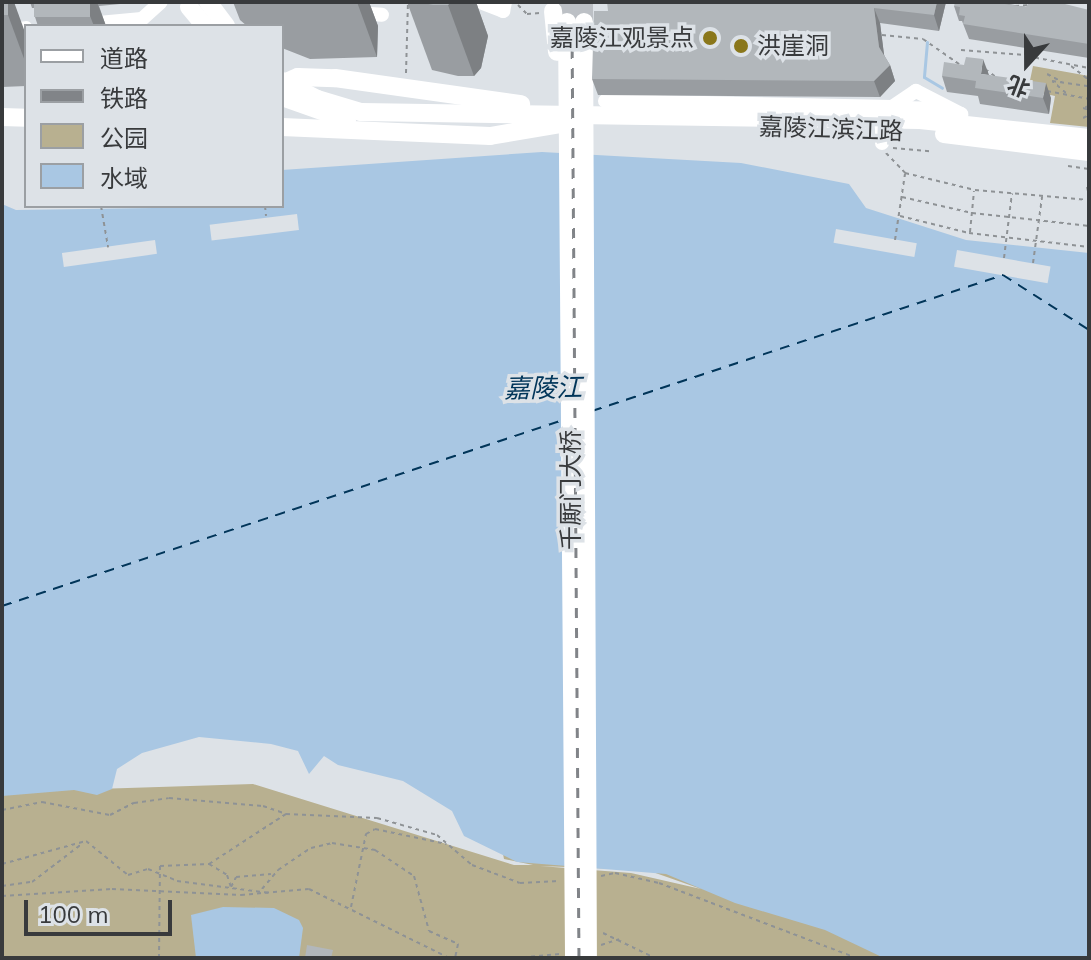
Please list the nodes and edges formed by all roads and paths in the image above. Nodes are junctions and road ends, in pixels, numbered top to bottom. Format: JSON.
{"nodes":[{"id":1,"x":161,"y":2,"type":"edge"},
{"id":2,"x":208,"y":2,"type":"edge"},
{"id":3,"x":408,"y":2,"type":"edge"},
{"id":4,"x":480,"y":2,"type":"edge"},
{"id":5,"x":511,"y":3,"type":"edge"},
{"id":6,"x":1034,"y":3,"type":"edge"},
{"id":7,"x":189,"y":7,"type":"dead end"},
{"id":8,"x":1002,"y":8,"type":"edge"},
{"id":9,"x":336,"y":11,"type":"dead end"},
{"id":10,"x":382,"y":15,"type":"dead end"},
{"id":11,"x":563,"y":17,"type":"junction"},
{"id":12,"x":1031,"y":17,"type":"edge"},
{"id":13,"x":88,"y":24,"type":"edge"},
{"id":14,"x":203,"y":24,"type":"edge"},
{"id":15,"x":224,"y":24,"type":"edge"},
{"id":16,"x":24,"y":28,"type":"edge"},
{"id":17,"x":2,"y":31,"type":"edge"},
{"id":18,"x":871,"y":35,"type":"edge"},
{"id":19,"x":1027,"y":42,"type":"edge"},
{"id":20,"x":961,"y":50,"type":"dead end"},
{"id":21,"x":1025,"y":55,"type":"junction"},
{"id":22,"x":966,"y":66,"type":"edge"},
{"id":23,"x":1071,"y":66,"type":"junction"},
{"id":24,"x":977,"y":68,"type":"edge"},
{"id":25,"x":1089,"y":68,"type":"edge"},
{"id":26,"x":1047,"y":74,"type":"dead end"},
{"id":27,"x":284,"y":81,"type":"edge"},
{"id":28,"x":1063,"y":82,"type":"junction"},
{"id":29,"x":284,"y":83,"type":"edge"},
{"id":30,"x":1089,"y":83,"type":"edge"},
{"id":31,"x":1004,"y":84,"type":"edge"},
{"id":32,"x":406,"y":86,"type":"dead end"},
{"id":33,"x":1035,"y":89,"type":"edge"},
{"id":34,"x":1067,"y":94,"type":"junction"},
{"id":35,"x":284,"y":98,"type":"edge"},
{"id":36,"x":1089,"y":104,"type":"edge"},
{"id":37,"x":602,"y":107,"type":"junction"},
{"id":38,"x":897,"y":108,"type":"junction"},
{"id":39,"x":2,"y":117,"type":"edge"},
{"id":40,"x":24,"y":118,"type":"edge"},
{"id":41,"x":571,"y":124,"type":"junction"},
{"id":42,"x":2,"y":125,"type":"edge"},
{"id":43,"x":24,"y":125,"type":"edge"},
{"id":44,"x":920,"y":126,"type":"junction"},
{"id":45,"x":284,"y":127,"type":"edge"},
{"id":46,"x":961,"y":127,"type":"junction"},
{"id":47,"x":1089,"y":138,"type":"edge"},
{"id":48,"x":890,"y":145,"type":"joint"},
{"id":49,"x":930,"y":151,"type":"dead end"},
{"id":50,"x":1089,"y":152,"type":"edge"},
{"id":51,"x":889,"y":158,"type":"dead end"},
{"id":52,"x":1068,"y":166,"type":"dead end"},
{"id":53,"x":1089,"y":169,"type":"edge"},
{"id":54,"x":905,"y":173,"type":"junction"},
{"id":55,"x":1087,"y":187,"type":"edge"},
{"id":56,"x":975,"y":190,"type":"junction"},
{"id":57,"x":1012,"y":192,"type":"junction"},
{"id":58,"x":1089,"y":195,"type":"edge"},
{"id":59,"x":1042,"y":196,"type":"junction"},
{"id":60,"x":902,"y":197,"type":"junction"},
{"id":61,"x":1089,"y":200,"type":"edge"},
{"id":62,"x":101,"y":208,"type":"edge"},
{"id":63,"x":265,"y":208,"type":"edge"},
{"id":64,"x":972,"y":213,"type":"junction"},
{"id":65,"x":266,"y":216,"type":"dead end"},
{"id":66,"x":900,"y":216,"type":"junction"},
{"id":67,"x":1009,"y":218,"type":"junction"},
{"id":68,"x":1040,"y":220,"type":"junction"},
{"id":69,"x":1089,"y":226,"type":"edge"},
{"id":70,"x":969,"y":233,"type":"junction"},
{"id":71,"x":1009,"y":236,"type":"junction"},
{"id":72,"x":895,"y":240,"type":"dead end"},
{"id":73,"x":1037,"y":241,"type":"junction"},
{"id":74,"x":108,"y":247,"type":"dead end"},
{"id":75,"x":1089,"y":247,"type":"edge"},
{"id":76,"x":1004,"y":258,"type":"dead end"},
{"id":77,"x":1033,"y":263,"type":"dead end"},
{"id":78,"x":2,"y":810,"type":"edge"},
{"id":79,"x":286,"y":814,"type":"junction"},
{"id":80,"x":580,"y":840,"type":"junction"},
{"id":81,"x":86,"y":841,"type":"junction"},
{"id":82,"x":447,"y":844,"type":"junction"},
{"id":83,"x":363,"y":846,"type":"junction"},
{"id":84,"x":2,"y":864,"type":"edge"},
{"id":85,"x":209,"y":864,"type":"junction"},
{"id":86,"x":157,"y":873,"type":"junction"},
{"id":87,"x":272,"y":875,"type":"junction"},
{"id":88,"x":588,"y":878,"type":"dead end"},
{"id":89,"x":561,"y":881,"type":"dead end"},
{"id":90,"x":2,"y":886,"type":"edge"},
{"id":91,"x":231,"y":887,"type":"junction"},
{"id":92,"x":262,"y":890,"type":"junction"},
{"id":93,"x":158,"y":891,"type":"junction"},
{"id":94,"x":272,"y":894,"type":"junction"},
{"id":95,"x":2,"y":896,"type":"edge"},
{"id":96,"x":351,"y":909,"type":"junction"},
{"id":97,"x":592,"y":928,"type":"dead end"},
{"id":98,"x":159,"y":958,"type":"edge"},
{"id":99,"x":449,"y":958,"type":"edge"},
{"id":100,"x":455,"y":958,"type":"edge"},
{"id":101,"x":562,"y":958,"type":"edge"},
{"id":102,"x":574,"y":958,"type":"edge"},
{"id":103,"x":588,"y":958,"type":"edge"},
{"id":104,"x":599,"y":958,"type":"edge"},
{"id":105,"x":674,"y":958,"type":"edge"},
{"id":106,"x":856,"y":958,"type":"edge"}],
"edges":[{"from":1,"to":13,"type":"street"},
{"from":2,"to":15,"type":"main road"},
{"from":3,"to":32,"type":"path"},
{"from":4,"to":5,"type":"street"},
{"from":5,"to":11,"type":"path"},
{"from":6,"to":8,"type":"path"},
{"from":6,"to":12,"type":"path"},
{"from":7,"to":14,"type":"main road"},
{"from":9,"to":10,"type":"street"},
{"from":11,"to":41,"type":"main road","name":"千厮门大桥"},
{"from":11,"to":80,"type":"main road","name":"千厮门大桥"},
{"from":16,"to":17,"type":"street"},
{"from":18,"to":22,"type":"path"},
{"from":19,"to":21,"type":"path"},
{"from":20,"to":21,"type":"path"},
{"from":21,"to":23,"type":"path"},
{"from":23,"to":25,"type":"path"},
{"from":23,"to":30,"type":"path"},
{"from":24,"to":31,"type":"path"},
{"from":26,"to":28,"type":"path"},
{"from":27,"to":37,"type":"main road","name":"嘉陵江滨江路"},
{"from":28,"to":30,"type":"path"},
{"from":28,"to":34,"type":"path"},
{"from":29,"to":37,"type":"main road","name":"嘉陵江滨江路"},
{"from":33,"to":34,"type":"path"},
{"from":34,"to":36,"type":"path"},
{"from":35,"to":41,"type":"main road","name":"嘉陵江滨江路"},
{"from":37,"to":38,"type":"street"},
{"from":37,"to":44,"type":"main road","name":"嘉陵江滨江路"},
{"from":38,"to":46,"type":"street"},
{"from":38,"to":48,"type":"street"},
{"from":39,"to":40,"type":"main road"},
{"from":41,"to":44,"type":"main road","name":"嘉陵江滨江路"},
{"from":41,"to":45,"type":"main road","name":"嘉陵江滨江路"},
{"from":41,"to":80,"type":"main road","name":"千厮门大桥"},
{"from":42,"to":43,"type":"main road"},
{"from":44,"to":46,"type":"main road","name":"嘉陵江滨江路"},
{"from":44,"to":50,"type":"main road","name":"嘉陵江滨江路"},
{"from":46,"to":47,"type":"main road","name":"嘉陵江滨江路"},
{"from":48,"to":49,"type":"path"},
{"from":51,"to":54,"type":"path"},
{"from":52,"to":53,"type":"path"},
{"from":54,"to":56,"type":"path"},
{"from":54,"to":60,"type":"path"},
{"from":55,"to":58,"type":"path"},
{"from":56,"to":57,"type":"path"},
{"from":56,"to":64,"type":"path"},
{"from":57,"to":59,"type":"path"},
{"from":57,"to":67,"type":"path"},
{"from":59,"to":61,"type":"path"},
{"from":59,"to":68,"type":"path"},
{"from":60,"to":64,"type":"path"},
{"from":60,"to":66,"type":"path"},
{"from":62,"to":74,"type":"path"},
{"from":63,"to":65,"type":"path"},
{"from":64,"to":67,"type":"path"},
{"from":64,"to":70,"type":"path"},
{"from":66,"to":70,"type":"path"},
{"from":66,"to":72,"type":"path"},
{"from":67,"to":68,"type":"path"},
{"from":67,"to":71,"type":"path"},
{"from":68,"to":69,"type":"path"},
{"from":68,"to":73,"type":"path"},
{"from":70,"to":71,"type":"path"},
{"from":71,"to":73,"type":"path"},
{"from":71,"to":76,"type":"path"},
{"from":73,"to":75,"type":"path"},
{"from":73,"to":77,"type":"path"},
{"from":78,"to":79,"type":"path"},
{"from":79,"to":82,"type":"path"},
{"from":79,"to":85,"type":"path"},
{"from":80,"to":101,"type":"main road"},
{"from":80,"to":102,"type":"main road","name":"千厮门大桥"},
{"from":80,"to":103,"type":"main road","name":"千厮门大桥"},
{"from":80,"to":104,"type":"main road"},
{"from":81,"to":84,"type":"path"},
{"from":81,"to":86,"type":"path"},
{"from":81,"to":90,"type":"path"},
{"from":82,"to":83,"type":"path"},
{"from":82,"to":89,"type":"path"},
{"from":83,"to":87,"type":"path"},
{"from":83,"to":96,"type":"path"},
{"from":83,"to":100,"type":"path"},
{"from":85,"to":86,"type":"path"},
{"from":85,"to":91,"type":"path"},
{"from":86,"to":91,"type":"path"},
{"from":86,"to":93,"type":"path"},
{"from":87,"to":91,"type":"path"},
{"from":87,"to":92,"type":"path"},
{"from":88,"to":106,"type":"path"},
{"from":91,"to":92,"type":"path"},
{"from":92,"to":94,"type":"path"},
{"from":93,"to":94,"type":"path"},
{"from":93,"to":95,"type":"path"},
{"from":93,"to":98,"type":"path"},
{"from":94,"to":96,"type":"path"},
{"from":96,"to":99,"type":"path"},
{"from":97,"to":105,"type":"path"}]}
